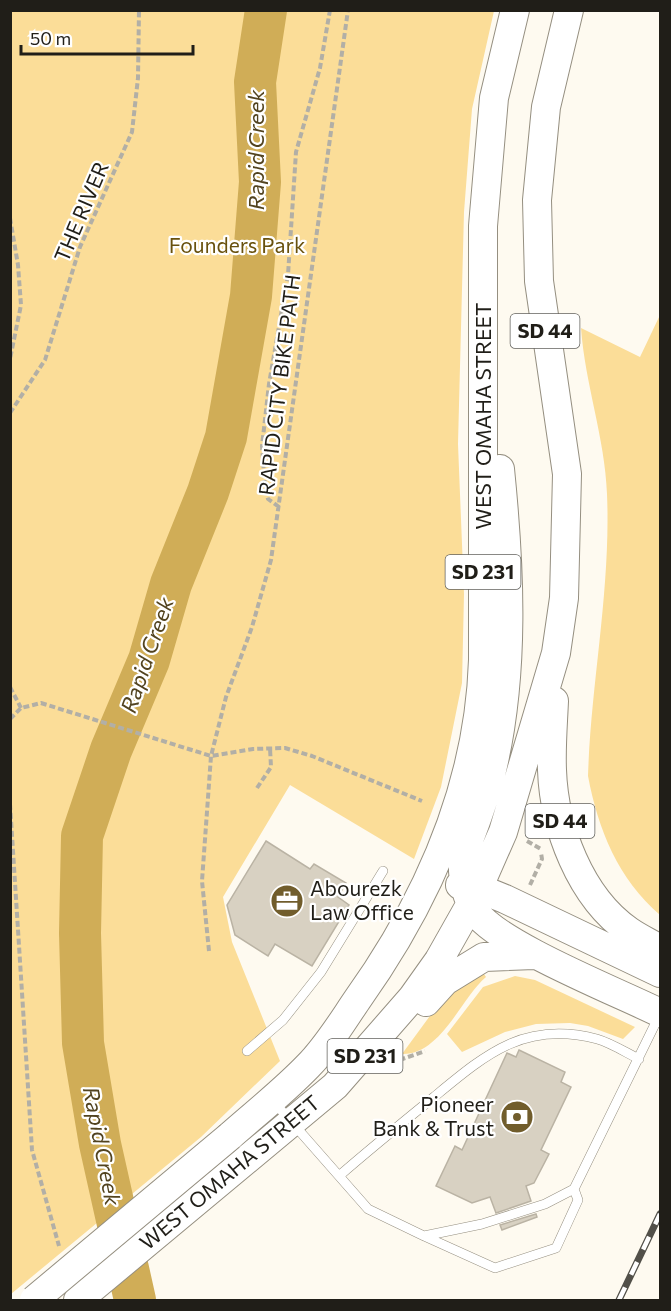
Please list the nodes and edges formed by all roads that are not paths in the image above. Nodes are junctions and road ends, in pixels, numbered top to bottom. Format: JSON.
{"nodes":[{"id":1,"x":515,"y":10,"type":"edge"},
{"id":2,"x":569,"y":10,"type":"edge"},
{"id":3,"x":485,"y":327,"type":"junction"},
{"id":4,"x":556,"y":653,"type":"junction"},
{"id":5,"x":383,"y":871,"type":"dead end"},
{"id":6,"x":472,"y":892,"type":"junction"},
{"id":7,"x":414,"y":911,"type":"junction"},
{"id":8,"x":660,"y":949,"type":"edge"},
{"id":9,"x":538,"y":954,"type":"junction"},
{"id":10,"x":660,"y":973,"type":"edge"},
{"id":11,"x":660,"y":1013,"type":"edge"},
{"id":12,"x":247,"y":1051,"type":"dead end"},
{"id":13,"x":639,"y":1059,"type":"junction"},
{"id":14,"x":335,"y":1086,"type":"junction"},
{"id":15,"x":271,"y":1099,"type":"junction"},
{"id":16,"x":291,"y":1122,"type":"junction"},
{"id":17,"x":339,"y":1176,"type":"junction"},
{"id":18,"x":574,"y":1189,"type":"junction"},
{"id":19,"x":424,"y":1236,"type":"junction"},
{"id":20,"x":34,"y":1300,"type":"edge"},
{"id":21,"x":78,"y":1300,"type":"edge"}],
"edges":[{"from":1,"to":3,"type":"main road","name":"WEST OMAHA STREET","number":"SD 44"},
{"from":2,"to":4,"type":"main road","name":"WEST OMAHA STREET","number":"SD 44"},
{"from":3,"to":6,"type":"main road"},
{"from":3,"to":7,"type":"main road","name":"WEST OMAHA STREET","number":"SD 231"},
{"from":4,"to":6,"type":"main road","name":"WEST OMAHA STREET","number":"SD 231"},
{"from":4,"to":8,"type":"main road","number":"SD 44"},
{"from":5,"to":12,"type":"lane"},
{"from":6,"to":7,"type":"main road"},
{"from":6,"to":9,"type":"main road"},
{"from":6,"to":10,"type":"main road"},
{"from":6,"to":14,"type":"main road","name":"WEST OMAHA STREET","number":"SD 231"},
{"from":7,"to":15,"type":"main road","name":"WEST OMAHA STREET","number":"SD 231"},
{"from":9,"to":11,"type":"main road"},
{"from":9,"to":14,"type":"main road"},
{"from":11,"to":13,"type":"lane"},
{"from":13,"to":17,"type":"lane"},
{"from":13,"to":18,"type":"lane"},
{"from":14,"to":16,"type":"main road","name":"WEST OMAHA STREET","number":"SD 231"},
{"from":15,"to":16,"type":"lane"},
{"from":15,"to":20,"type":"main road","name":"WEST OMAHA STREET","number":"SD 231","bridge":true},
{"from":16,"to":17,"type":"lane"},
{"from":16,"to":21,"type":"main road","name":"WEST OMAHA STREET","number":"SD 231"},
{"from":17,"to":19,"type":"lane"},
{"from":18,"to":19,"type":"lane"},
{"from":18,"to":19,"type":"lane"}]}
